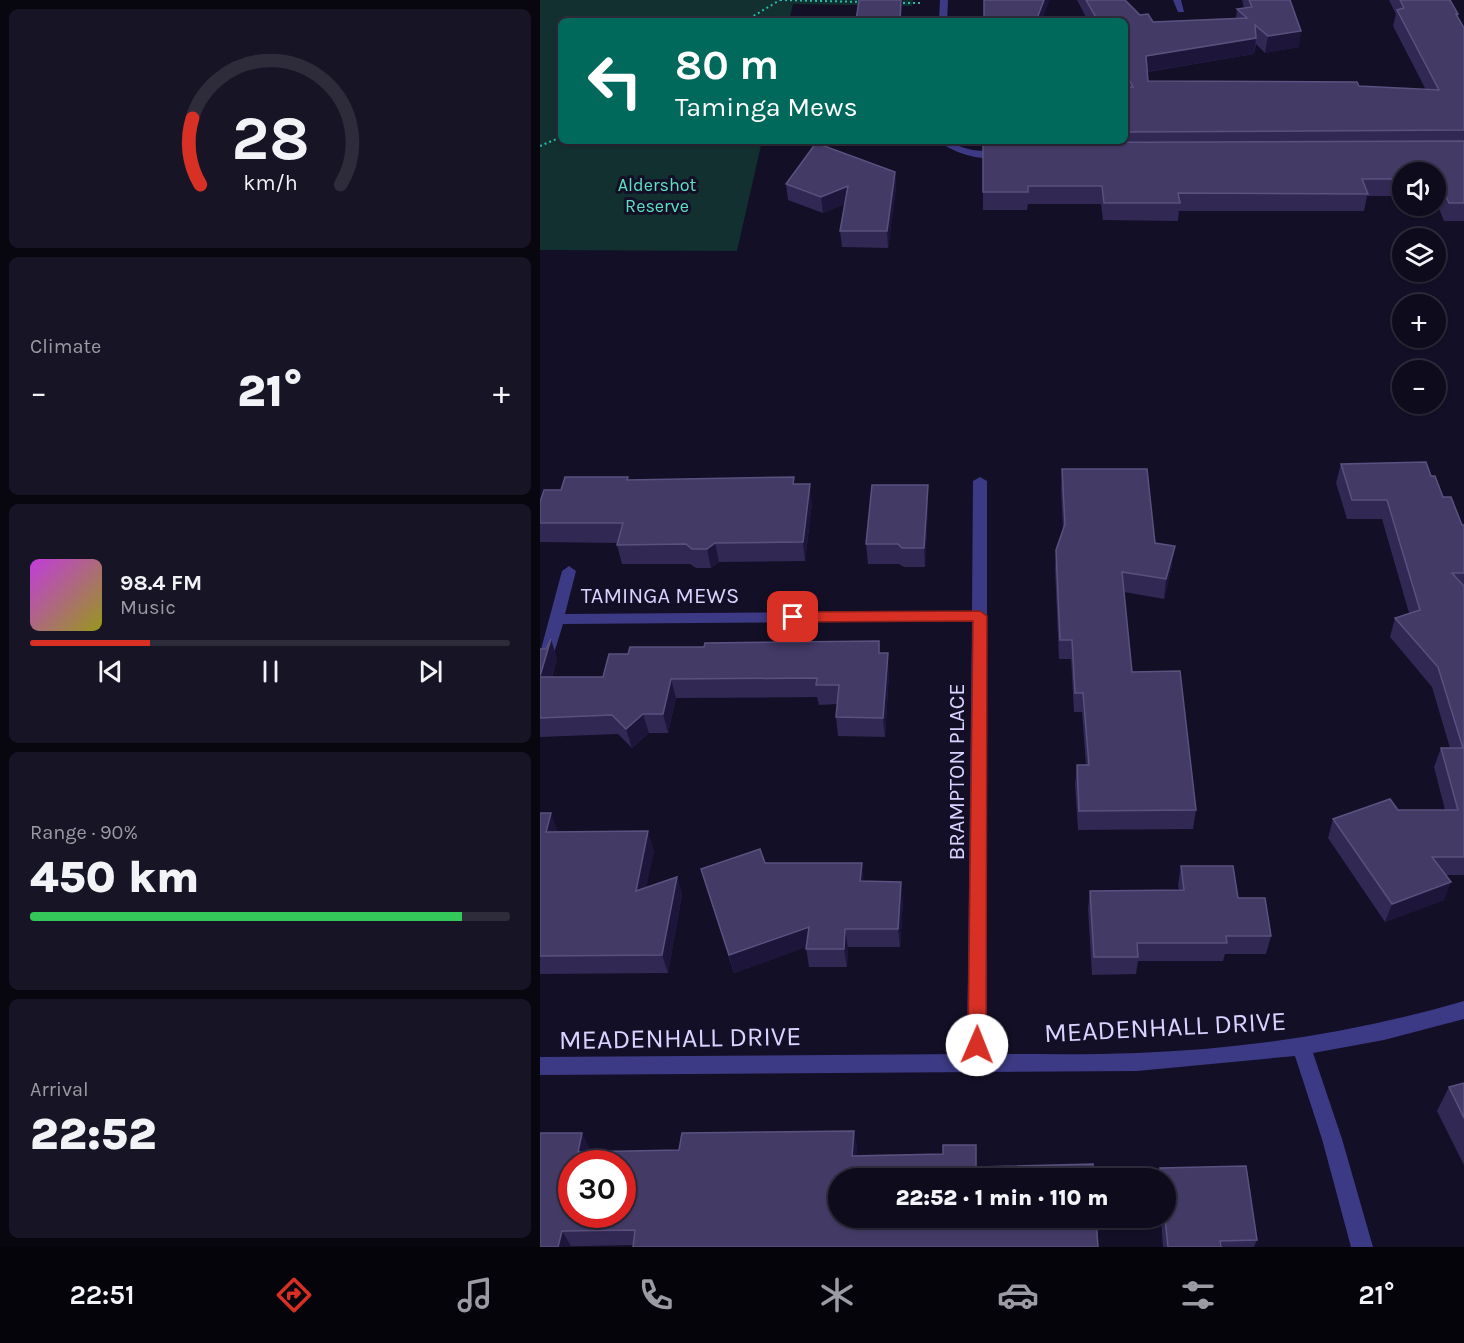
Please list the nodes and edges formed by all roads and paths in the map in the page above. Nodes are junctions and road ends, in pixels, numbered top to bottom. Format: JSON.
{"nodes":[{"id":1,"x":780,"y":0,"type":"edge"},
{"id":2,"x":1177,"y":0,"type":"edge"},
{"id":3,"x":869,"y":2,"type":"edge"},
{"id":4,"x":891,"y":2,"type":"edge"},
{"id":5,"x":944,"y":2,"type":"edge"},
{"id":6,"x":1181,"y":10,"type":"dead end"},
{"id":7,"x":750,"y":18,"type":"edge"},
{"id":8,"x":943,"y":18,"type":"edge"},
{"id":9,"x":558,"y":138,"type":"edge"},
{"id":10,"x":949,"y":144,"type":"edge"},
{"id":11,"x":540,"y":146,"type":"edge"},
{"id":12,"x":1016,"y":155,"type":"edge"},
{"id":13,"x":980,"y":481,"type":"dead end"},
{"id":14,"x":569,"y":571,"type":"dead end"},
{"id":15,"x":980,"y":616,"type":"junction"},
{"id":16,"x":557,"y":619,"type":"junction"},
{"id":17,"x":546,"y":662,"type":"edge"},
{"id":18,"x":1464,"y":1010,"type":"edge"},
{"id":19,"x":1301,"y":1046,"type":"junction"},
{"id":20,"x":977,"y":1062,"type":"junction"},
{"id":21,"x":540,"y":1066,"type":"edge"},
{"id":22,"x":1362,"y":1247,"type":"edge"}],
"edges":[{"from":1,"to":3,"type":"path"},
{"from":1,"to":7,"type":"path"},
{"from":2,"to":6,"type":"street"},
{"from":4,"to":5,"type":"path"},
{"from":5,"to":8,"type":"street"},
{"from":9,"to":11,"type":"path"},
{"from":10,"to":12,"type":"street"},
{"from":13,"to":15,"type":"street","name":"BRAMPTON PLACE"},
{"from":14,"to":16,"type":"street","name":"TAMINGA MEWS"},
{"from":15,"to":16,"type":"street","name":"TAMINGA MEWS"},
{"from":15,"to":20,"type":"street","name":"BRAMPTON PLACE"},
{"from":16,"to":17,"type":"street","name":"TAMINGA MEWS"},
{"from":18,"to":19,"type":"street","name":"MEADENHALL DRIVE"},
{"from":19,"to":20,"type":"street","name":"MEADENHALL DRIVE"},
{"from":19,"to":22,"type":"street"},
{"from":20,"to":21,"type":"street","name":"MEADENHALL DRIVE"}]}
